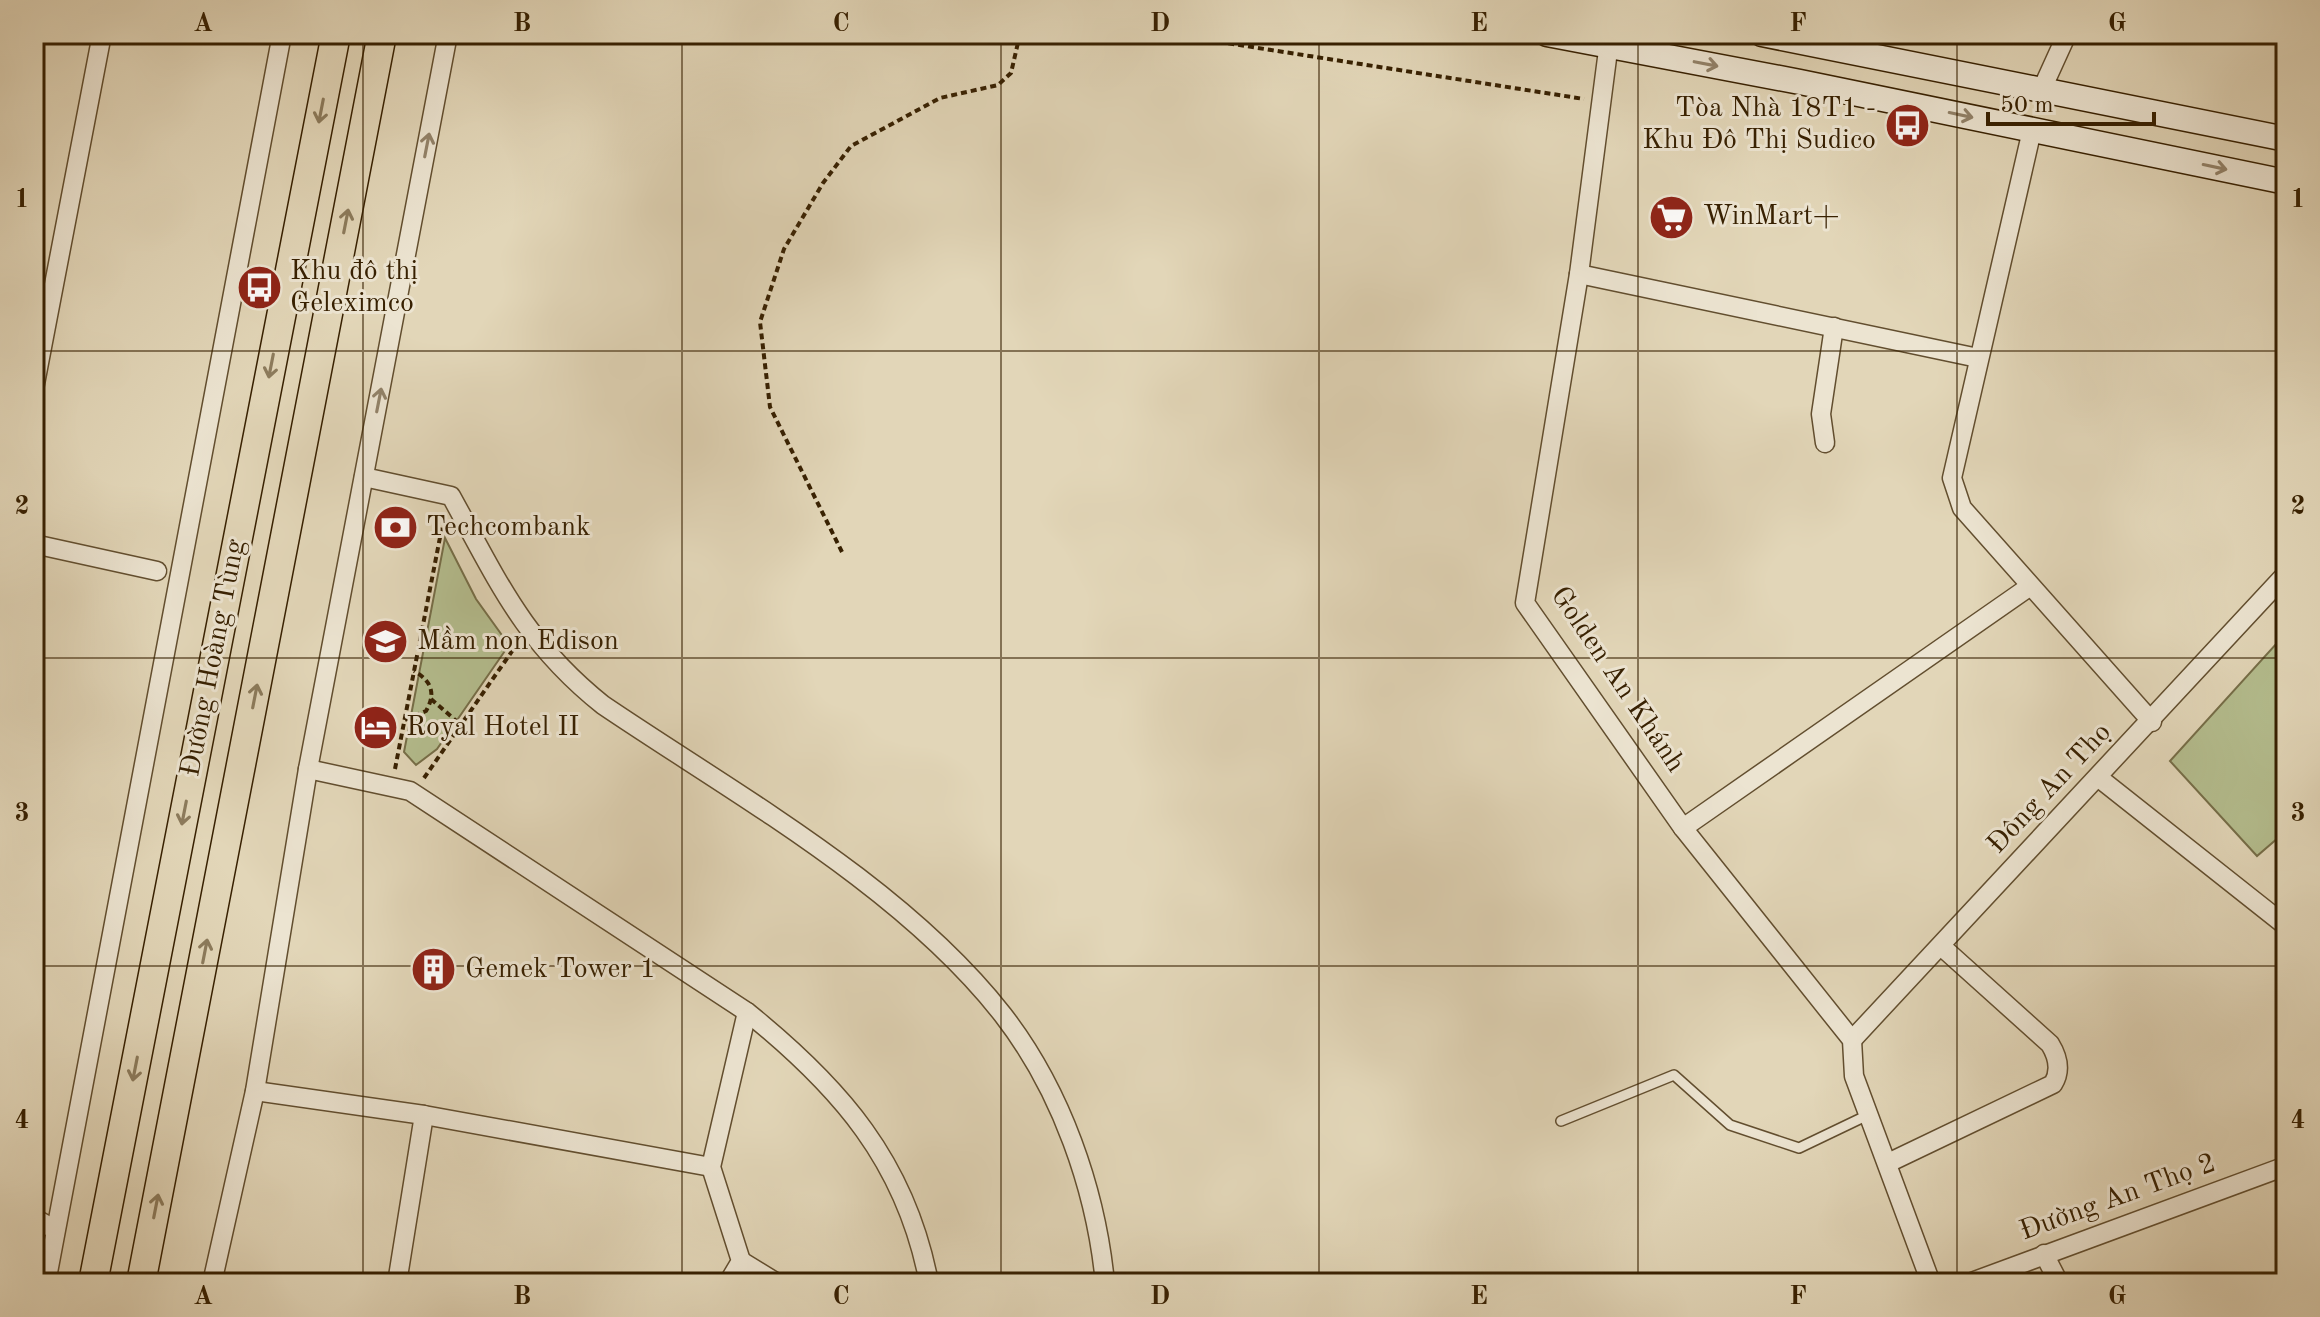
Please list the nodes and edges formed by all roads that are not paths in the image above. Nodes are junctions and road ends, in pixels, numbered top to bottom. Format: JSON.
{"nodes":[{"id":1,"x":102,"y":34,"type":"edge"},
{"id":2,"x":282,"y":34,"type":"edge"},
{"id":3,"x":336,"y":34,"type":"edge"},
{"id":4,"x":382,"y":34,"type":"edge"},
{"id":5,"x":448,"y":34,"type":"edge"},
{"id":6,"x":1547,"y":34,"type":"edge"},
{"id":7,"x":1762,"y":34,"type":"edge"},
{"id":8,"x":2067,"y":34,"type":"edge"},
{"id":9,"x":1609,"y":40,"type":"edge"},
{"id":10,"x":2042,"y":89,"type":"junction"},
{"id":11,"x":2032,"y":130,"type":"junction"},
{"id":12,"x":2286,"y":139,"type":"edge"},
{"id":13,"x":2286,"y":182,"type":"edge"},
{"id":14,"x":1579,"y":274,"type":"junction"},
{"id":15,"x":1834,"y":327,"type":"junction"},
{"id":16,"x":1978,"y":358,"type":"junction"},
{"id":17,"x":34,"y":389,"type":"edge"},
{"id":18,"x":1825,"y":443,"type":"dead end"},
{"id":19,"x":364,"y":477,"type":"junction"},
{"id":20,"x":34,"y":544,"type":"edge"},
{"id":21,"x":157,"y":571,"type":"dead end"},
{"id":22,"x":2286,"y":574,"type":"edge"},
{"id":23,"x":2029,"y":587,"type":"junction"},
{"id":24,"x":2152,"y":722,"type":"junction"},
{"id":25,"x":308,"y":769,"type":"junction"},
{"id":26,"x":2099,"y":778,"type":"junction"},
{"id":27,"x":1683,"y":828,"type":"junction"},
{"id":28,"x":2286,"y":926,"type":"edge"},
{"id":29,"x":1941,"y":946,"type":"junction"},
{"id":30,"x":747,"y":1012,"type":"junction"},
{"id":31,"x":1852,"y":1040,"type":"junction"},
{"id":32,"x":255,"y":1091,"type":"junction"},
{"id":33,"x":1870,"y":1114,"type":"junction"},
{"id":34,"x":424,"y":1115,"type":"junction"},
{"id":35,"x":1561,"y":1121,"type":"dead end"},
{"id":36,"x":1888,"y":1163,"type":"junction"},
{"id":37,"x":2286,"y":1166,"type":"edge"},
{"id":38,"x":711,"y":1167,"type":"junction"},
{"id":39,"x":34,"y":1218,"type":"edge"},
{"id":40,"x":54,"y":1229,"type":"junction"},
{"id":41,"x":2044,"y":1254,"type":"junction"},
{"id":42,"x":741,"y":1261,"type":"junction"},
{"id":43,"x":46,"y":1283,"type":"edge"},
{"id":44,"x":93,"y":1283,"type":"edge"},
{"id":45,"x":141,"y":1283,"type":"edge"},
{"id":46,"x":212,"y":1283,"type":"edge"},
{"id":47,"x":397,"y":1283,"type":"edge"},
{"id":48,"x":728,"y":1283,"type":"edge"},
{"id":49,"x":777,"y":1283,"type":"edge"},
{"id":50,"x":929,"y":1283,"type":"edge"},
{"id":51,"x":1105,"y":1283,"type":"edge"},
{"id":52,"x":1931,"y":1283,"type":"edge"},
{"id":53,"x":1969,"y":1283,"type":"edge"},
{"id":54,"x":2059,"y":1283,"type":"edge"}],
"edges":[{"from":1,"to":17,"type":"street"},
{"from":2,"to":40,"type":"street"},
{"from":3,"to":44,"type":"main road","name":"Đường Hoàng Tùng","one_way":true},
{"from":45,"to":4,"type":"main road","name":"Đường Hoàng Tùng","one_way":true},
{"from":19,"to":5,"type":"street","one_way":true},
{"from":6,"to":9,"type":"street"},
{"from":7,"to":10,"type":"street"},
{"from":8,"to":10,"type":"street"},
{"from":9,"to":11,"type":"street","one_way":true},
{"from":9,"to":14,"type":"street","name":"Golden An Khánh"},
{"from":10,"to":12,"type":"street"},
{"from":11,"to":13,"type":"street","one_way":true},
{"from":11,"to":16,"type":"street"},
{"from":14,"to":15,"type":"street"},
{"from":14,"to":27,"type":"street","name":"Golden An Khánh"},
{"from":15,"to":16,"type":"street"},
{"from":15,"to":18,"type":"street"},
{"from":16,"to":23,"type":"street"},
{"from":19,"to":25,"type":"street"},
{"from":19,"to":51,"type":"street"},
{"from":20,"to":21,"type":"street"},
{"from":22,"to":24,"type":"street","name":"Đông An Thọ"},
{"from":23,"to":24,"type":"street"},
{"from":23,"to":27,"type":"street"},
{"from":24,"to":26,"type":"street","name":"Đông An Thọ"},
{"from":25,"to":30,"type":"street"},
{"from":25,"to":32,"type":"street"},
{"from":26,"to":28,"type":"street"},
{"from":26,"to":29,"type":"street","name":"Đông An Thọ"},
{"from":27,"to":31,"type":"street","name":"Golden An Khánh"},
{"from":29,"to":31,"type":"street","name":"Đông An Thọ"},
{"from":29,"to":36,"type":"street"},
{"from":30,"to":38,"type":"street"},
{"from":30,"to":50,"type":"street"},
{"from":31,"to":33,"type":"street"},
{"from":32,"to":34,"type":"street"},
{"from":32,"to":46,"type":"street"},
{"from":33,"to":35,"type":"lane"},
{"from":33,"to":36,"type":"street"},
{"from":34,"to":38,"type":"street"},
{"from":34,"to":47,"type":"street"},
{"from":36,"to":52,"type":"street"},
{"from":37,"to":41,"type":"street","name":"Đường An Thọ 2"},
{"from":38,"to":42,"type":"street"},
{"from":39,"to":40,"type":"street"},
{"from":40,"to":43,"type":"street"},
{"from":41,"to":53,"type":"street","name":"Đường An Thọ 2"},
{"from":41,"to":54,"type":"street"},
{"from":42,"to":48,"type":"street"},
{"from":42,"to":49,"type":"street"}]}
